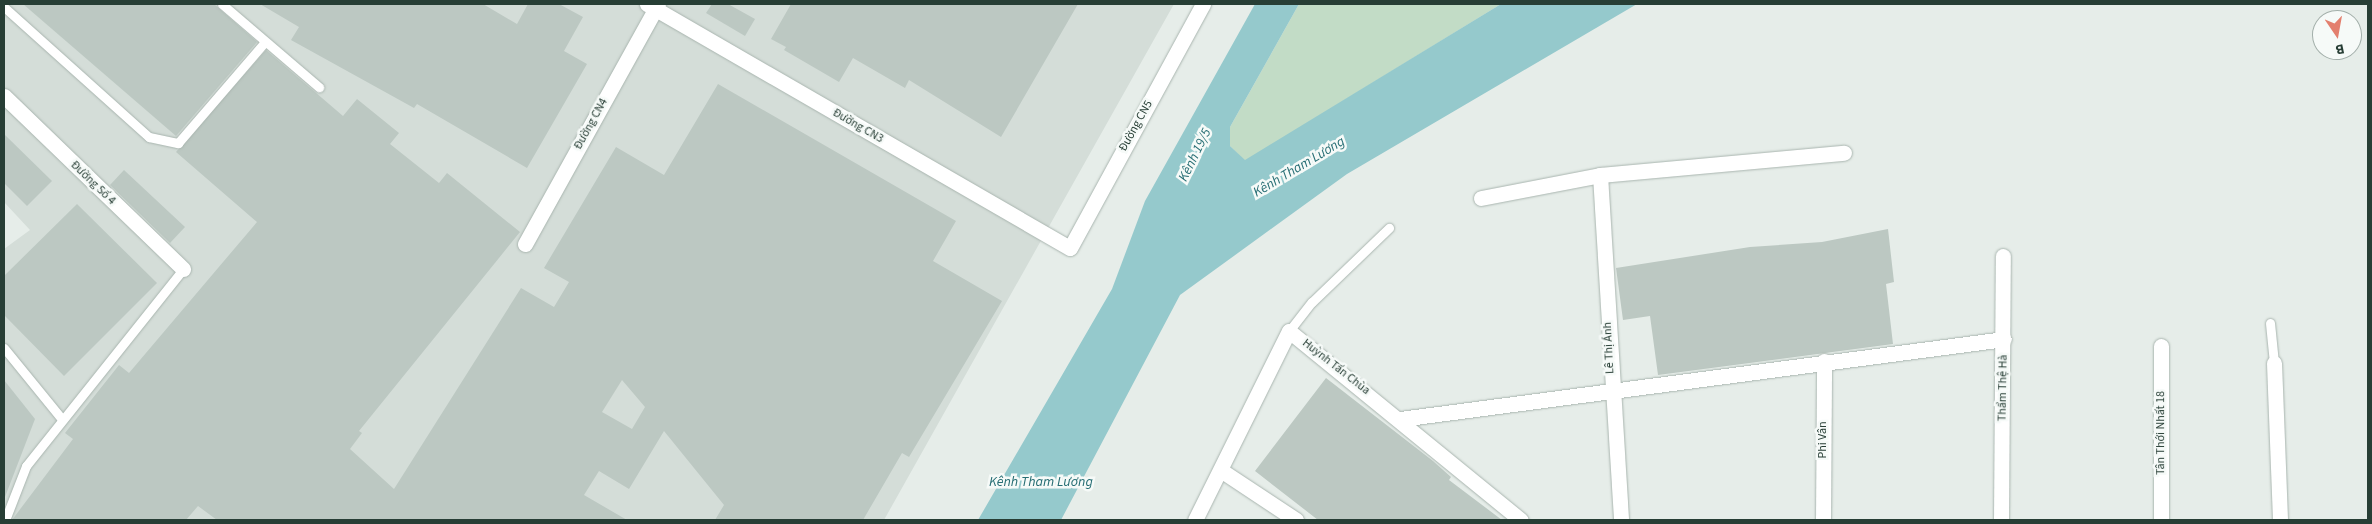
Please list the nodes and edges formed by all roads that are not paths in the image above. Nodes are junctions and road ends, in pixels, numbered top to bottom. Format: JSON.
{"nodes":[{"id":1,"x":222,"y":4,"type":"edge"},
{"id":2,"x":1203,"y":4,"type":"edge"},
{"id":3,"x":654,"y":5,"type":"edge"},
{"id":4,"x":4,"y":7,"type":"edge"},
{"id":5,"x":265,"y":42,"type":"junction"},
{"id":6,"x":319,"y":87,"type":"dead end"},
{"id":7,"x":4,"y":96,"type":"edge"},
{"id":8,"x":1844,"y":153,"type":"dead end"},
{"id":9,"x":1600,"y":175,"type":"junction"},
{"id":10,"x":1481,"y":198,"type":"dead end"},
{"id":11,"x":1389,"y":228,"type":"dead end"},
{"id":12,"x":525,"y":244,"type":"dead end"},
{"id":13,"x":1070,"y":248,"type":"joint"},
{"id":14,"x":2003,"y":256,"type":"dead end"},
{"id":15,"x":183,"y":270,"type":"joint"},
{"id":16,"x":2270,"y":323,"type":"dead end"},
{"id":17,"x":1289,"y":331,"type":"junction"},
{"id":18,"x":2004,"y":339,"type":"junction"},
{"id":19,"x":2161,"y":346,"type":"dead end"},
{"id":20,"x":4,"y":348,"type":"edge"},
{"id":21,"x":1824,"y":361,"type":"junction"},
{"id":22,"x":2274,"y":363,"type":"joint"},
{"id":23,"x":1610,"y":389,"type":"junction"},
{"id":24,"x":62,"y":419,"type":"junction"},
{"id":25,"x":1400,"y":419,"type":"junction"},
{"id":26,"x":1222,"y":470,"type":"junction"},
{"id":27,"x":5,"y":520,"type":"edge"},
{"id":28,"x":1195,"y":520,"type":"edge"},
{"id":29,"x":1296,"y":520,"type":"edge"},
{"id":30,"x":1522,"y":520,"type":"edge"},
{"id":31,"x":1621,"y":520,"type":"edge"},
{"id":32,"x":1823,"y":520,"type":"edge"},
{"id":33,"x":2001,"y":520,"type":"edge"},
{"id":34,"x":2161,"y":520,"type":"edge"},
{"id":35,"x":2280,"y":520,"type":"edge"}],
"edges":[{"from":1,"to":5,"type":"lane"},
{"from":2,"to":13,"type":"street","name":"Đường CN5"},
{"from":3,"to":12,"type":"street","name":"Đường CN4"},
{"from":3,"to":13,"type":"street","name":"Đường CN3"},
{"from":4,"to":5,"type":"lane"},
{"from":5,"to":6,"type":"lane"},
{"from":7,"to":15,"type":"street","name":"Đường Số 4"},
{"from":8,"to":9,"type":"street"},
{"from":9,"to":10,"type":"street"},
{"from":9,"to":23,"type":"street","name":"Lê Thị Ánh"},
{"from":11,"to":17,"type":"lane"},
{"from":14,"to":18,"type":"street","name":"Thẩm Thệ Hà"},
{"from":15,"to":24,"type":"lane"},
{"from":16,"to":22,"type":"lane"},
{"from":17,"to":25,"type":"street","name":"Huỳnh Tấn Chùa"},
{"from":17,"to":26,"type":"street","name":"Huỳnh Tấn Chùa"},
{"from":18,"to":21,"type":"street"},
{"from":18,"to":33,"type":"street","name":"Thẩm Thệ Hà"},
{"from":19,"to":34,"type":"street","name":"Tân Thới Nhất 18"},
{"from":20,"to":24,"type":"lane"},
{"from":21,"to":23,"type":"street"},
{"from":21,"to":32,"type":"street","name":"Phi Vân"},
{"from":22,"to":35,"type":"street"},
{"from":23,"to":25,"type":"street"},
{"from":23,"to":31,"type":"street","name":"Lê Thị Ánh"},
{"from":24,"to":27,"type":"lane"},
{"from":25,"to":30,"type":"street","name":"Huỳnh Tấn Chùa"},
{"from":26,"to":28,"type":"street","name":"Huỳnh Tấn Chùa"},
{"from":26,"to":29,"type":"street"}]}
